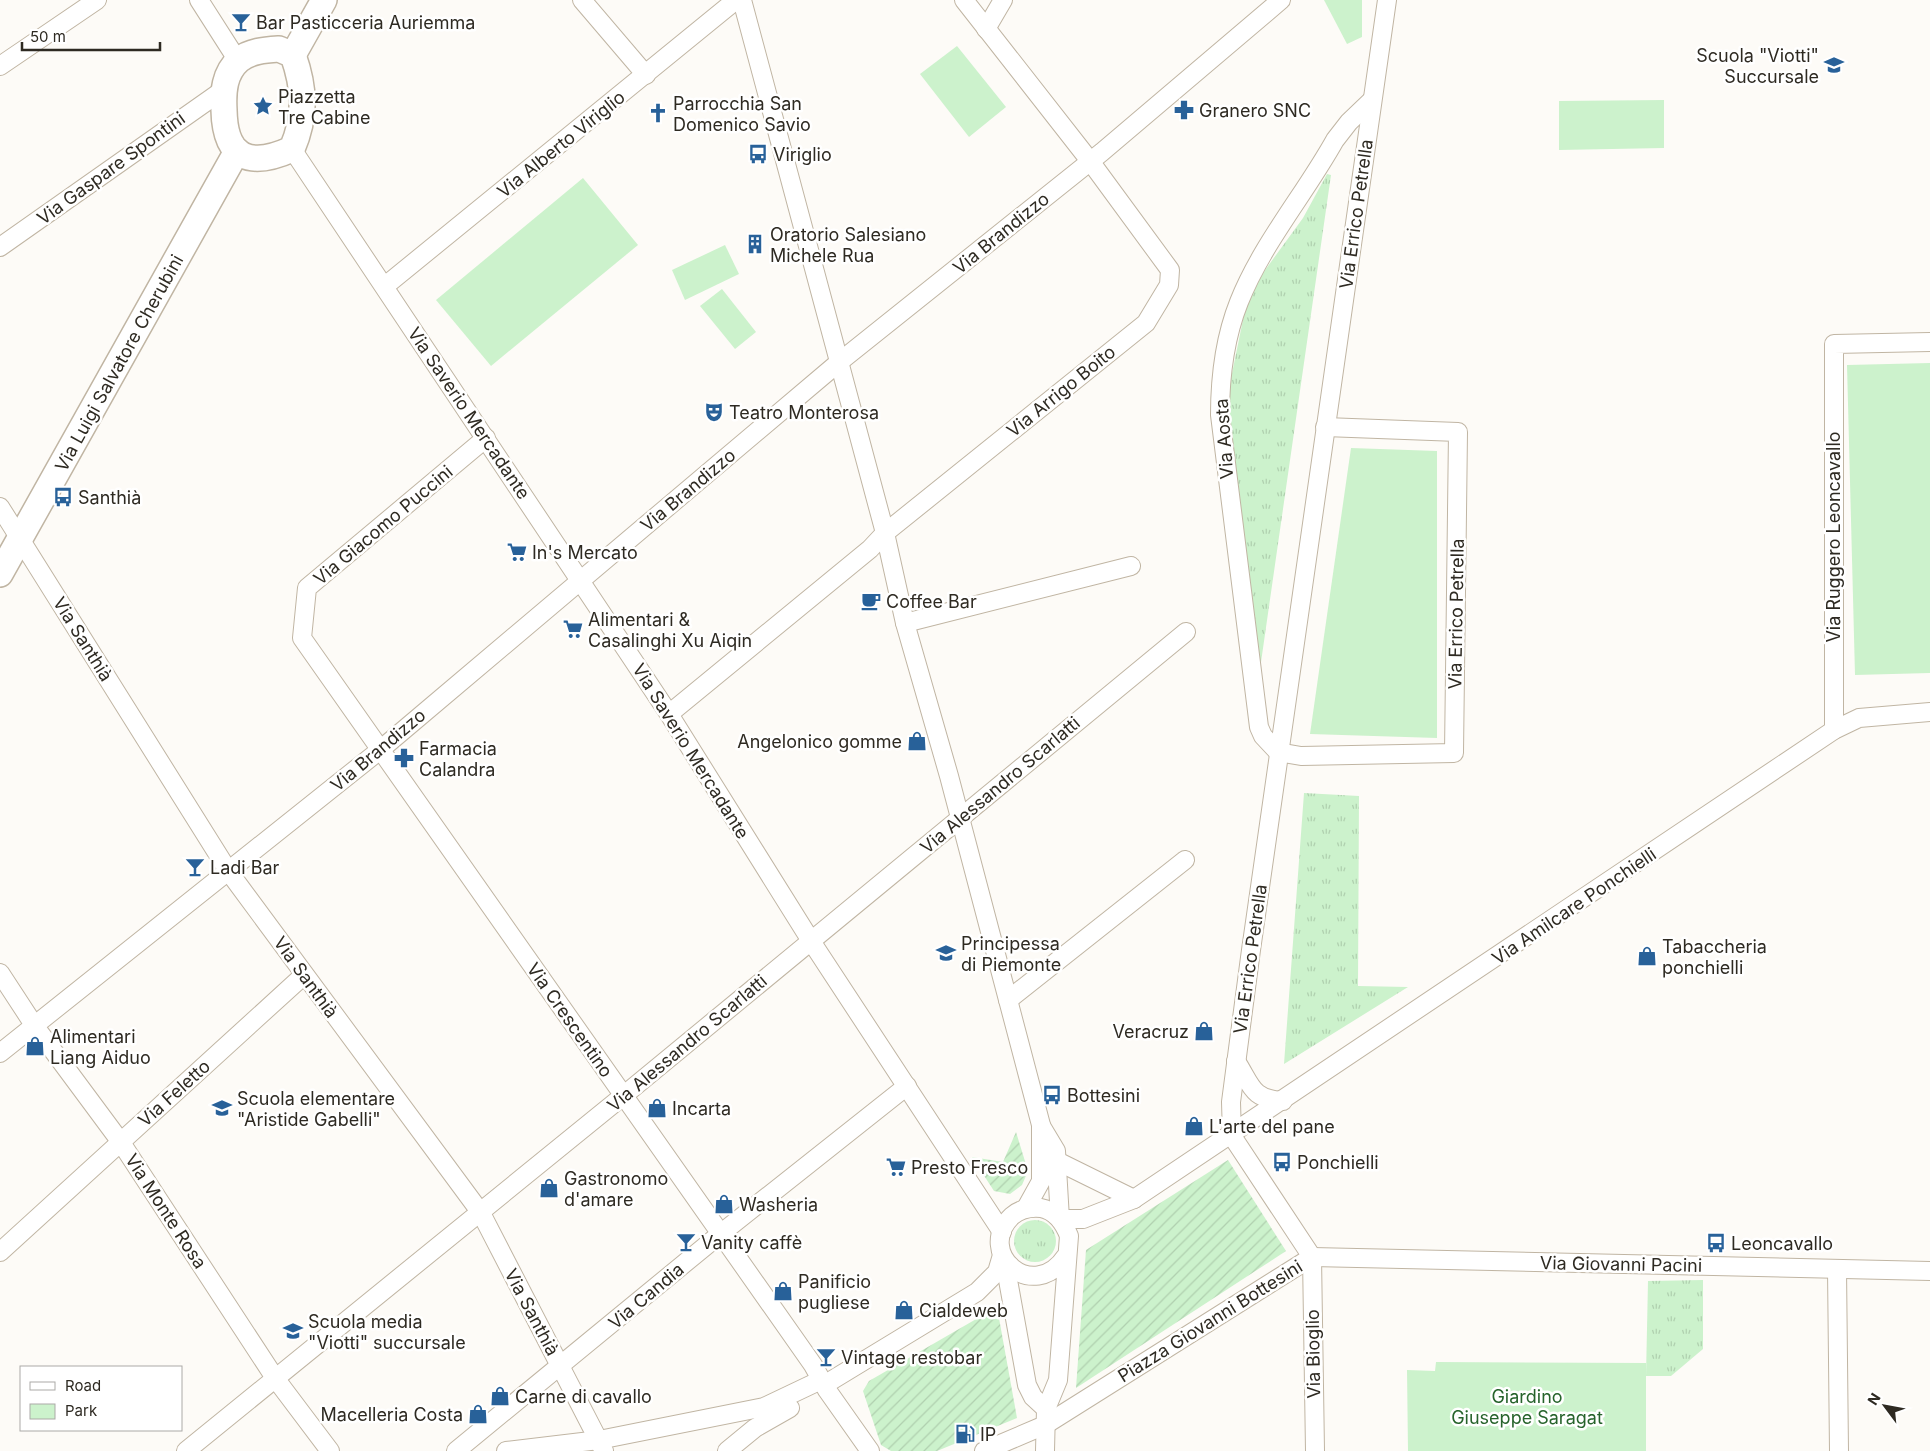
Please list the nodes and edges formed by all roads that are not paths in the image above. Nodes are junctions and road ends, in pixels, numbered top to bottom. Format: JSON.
{"nodes":[{"id":1,"x":97,"y":0,"type":"edge"},
{"id":2,"x":199,"y":0,"type":"edge"},
{"id":3,"x":324,"y":0,"type":"edge"},
{"id":4,"x":582,"y":0,"type":"edge"},
{"id":5,"x":736,"y":0,"type":"edge"},
{"id":6,"x":742,"y":0,"type":"edge"},
{"id":7,"x":964,"y":0,"type":"edge"},
{"id":8,"x":1003,"y":0,"type":"edge"},
{"id":9,"x":1280,"y":0,"type":"edge"},
{"id":10,"x":1387,"y":0,"type":"edge"},
{"id":11,"x":986,"y":29,"type":"junction"},
{"id":12,"x":293,"y":55,"type":"junction"},
{"id":13,"x":238,"y":61,"type":"junction"},
{"id":14,"x":0,"y":66,"type":"edge"},
{"id":15,"x":646,"y":74,"type":"junction"},
{"id":16,"x":223,"y":90,"type":"junction"},
{"id":17,"x":1372,"y":100,"type":"junction"},
{"id":18,"x":292,"y":149,"type":"junction"},
{"id":19,"x":238,"y":152,"type":"junction"},
{"id":20,"x":1090,"y":161,"type":"junction"},
{"id":21,"x":0,"y":247,"type":"edge"},
{"id":22,"x":385,"y":286,"type":"junction"},
{"id":23,"x":1930,"y":342,"type":"edge"},
{"id":24,"x":838,"y":363,"type":"junction"},
{"id":25,"x":1325,"y":428,"type":"junction"},
{"id":26,"x":486,"y":438,"type":"junction"},
{"id":27,"x":0,"y":507,"type":"edge"},
{"id":28,"x":885,"y":533,"type":"junction"},
{"id":29,"x":20,"y":539,"type":"junction"},
{"id":30,"x":1131,"y":566,"type":"dead end"},
{"id":31,"x":0,"y":574,"type":"edge"},
{"id":32,"x":580,"y":580,"type":"junction"},
{"id":33,"x":905,"y":623,"type":"junction"},
{"id":34,"x":1186,"y":632,"type":"dead end"},
{"id":35,"x":1930,"y":712,"type":"edge"},
{"id":36,"x":669,"y":714,"type":"junction"},
{"id":37,"x":1834,"y":730,"type":"junction"},
{"id":38,"x":380,"y":750,"type":"junction"},
{"id":39,"x":1278,"y":752,"type":"junction"},
{"id":40,"x":958,"y":818,"type":"junction"},
{"id":41,"x":1186,"y":860,"type":"dead end"},
{"id":42,"x":229,"y":872,"type":"junction"},
{"id":43,"x":810,"y":941,"type":"junction"},
{"id":44,"x":0,"y":973,"type":"edge"},
{"id":45,"x":304,"y":976,"type":"junction"},
{"id":46,"x":1008,"y":1000,"type":"junction"},
{"id":47,"x":34,"y":1025,"type":"junction"},
{"id":48,"x":0,"y":1053,"type":"edge"},
{"id":49,"x":1236,"y":1061,"type":"junction"},
{"id":50,"x":907,"y":1086,"type":"junction"},
{"id":51,"x":623,"y":1096,"type":"junction"},
{"id":52,"x":1283,"y":1102,"type":"junction"},
{"id":53,"x":1041,"y":1125,"type":"junction"},
{"id":54,"x":1232,"y":1136,"type":"junction"},
{"id":55,"x":120,"y":1141,"type":"junction"},
{"id":56,"x":1058,"y":1162,"type":"junction"},
{"id":57,"x":1134,"y":1199,"type":"junction"},
{"id":58,"x":1026,"y":1208,"type":"junction"},
{"id":59,"x":481,"y":1213,"type":"junction"},
{"id":60,"x":1060,"y":1219,"type":"junction"},
{"id":61,"x":1002,"y":1232,"type":"junction"},
{"id":62,"x":719,"y":1235,"type":"junction"},
{"id":63,"x":0,"y":1252,"type":"edge"},
{"id":64,"x":1066,"y":1256,"type":"junction"},
{"id":65,"x":1312,"y":1258,"type":"junction"},
{"id":66,"x":1006,"y":1261,"type":"junction"},
{"id":67,"x":1837,"y":1269,"type":"junction"},
{"id":68,"x":1930,"y":1271,"type":"edge"},
{"id":69,"x":561,"y":1366,"type":"junction"},
{"id":70,"x":275,"y":1378,"type":"junction"},
{"id":71,"x":824,"y":1385,"type":"junction"},
{"id":72,"x":1045,"y":1417,"type":"junction"},
{"id":73,"x":601,"y":1446,"type":"edge"},
{"id":74,"x":186,"y":1451,"type":"edge"},
{"id":75,"x":330,"y":1451,"type":"edge"},
{"id":76,"x":456,"y":1451,"type":"edge"},
{"id":77,"x":506,"y":1451,"type":"edge"},
{"id":78,"x":727,"y":1451,"type":"edge"},
{"id":79,"x":870,"y":1451,"type":"edge"},
{"id":80,"x":984,"y":1451,"type":"edge"},
{"id":81,"x":1045,"y":1451,"type":"edge"},
{"id":82,"x":1314,"y":1451,"type":"edge"},
{"id":83,"x":1839,"y":1451,"type":"edge"}],
"edges":[{"from":1,"to":14,"type":"street"},
{"from":2,"to":13,"type":"street"},
{"from":3,"to":12,"type":"street"},
{"from":4,"to":15,"type":"street"},
{"from":5,"to":15,"type":"street","name":"Via Alberto Viriglio"},
{"from":6,"to":24,"type":"street"},
{"from":7,"to":11,"type":"street","name":"Via Arrigo Boito"},
{"from":8,"to":11,"type":"street"},
{"from":9,"to":20,"type":"street","name":"Via Brandizzo"},
{"from":10,"to":17,"type":"street","name":"Via Errico Petrella"},
{"from":11,"to":20,"type":"street","name":"Via Arrigo Boito"},
{"from":12,"to":13,"type":"street"},
{"from":12,"to":18,"type":"street"},
{"from":13,"to":16,"type":"street"},
{"from":15,"to":22,"type":"street","name":"Via Alberto Viriglio"},
{"from":16,"to":19,"type":"street"},
{"from":16,"to":21,"type":"street","name":"Via Gaspare Spontini"},
{"from":17,"to":25,"type":"street","name":"Via Errico Petrella"},
{"from":17,"to":39,"type":"street","name":"Via Aosta"},
{"from":18,"to":19,"type":"street"},
{"from":18,"to":22,"type":"street","name":"Via Saverio Mercadante"},
{"from":19,"to":29,"type":"street","name":"Via Luigi Salvatore Cherubini"},
{"from":20,"to":24,"type":"street","name":"Via Brandizzo"},
{"from":20,"to":28,"type":"street","name":"Via Arrigo Boito"},
{"from":22,"to":26,"type":"street","name":"Via Saverio Mercadante"},
{"from":23,"to":37,"type":"street","name":"Via Ruggero Leoncavallo"},
{"from":24,"to":28,"type":"street"},
{"from":24,"to":32,"type":"street","name":"Via Brandizzo"},
{"from":25,"to":39,"type":"street","name":"Via Errico Petrella"},
{"from":25,"to":39,"type":"street","name":"Via Errico Petrella"},
{"from":26,"to":32,"type":"street","name":"Via Saverio Mercadante"},
{"from":26,"to":38,"type":"street","name":"Via Giacomo Puccini"},
{"from":27,"to":29,"type":"street","name":"Via Santhià"},
{"from":28,"to":33,"type":"street"},
{"from":28,"to":36,"type":"street","name":"Via Arrigo Boito"},
{"from":29,"to":31,"type":"street","name":"Via Luigi Salvatore Cherubini"},
{"from":29,"to":42,"type":"street","name":"Via Santhià"},
{"from":30,"to":33,"type":"street"},
{"from":32,"to":36,"type":"street","name":"Via Saverio Mercadante"},
{"from":32,"to":38,"type":"street","name":"Via Brandizzo"},
{"from":33,"to":40,"type":"street"},
{"from":34,"to":40,"type":"street","name":"Via Alessandro Scarlatti"},
{"from":35,"to":37,"type":"street","name":"Via Amilcare Ponchielli"},
{"from":36,"to":43,"type":"street","name":"Via Saverio Mercadante"},
{"from":37,"to":52,"type":"street","name":"Via Amilcare Ponchielli"},
{"from":38,"to":42,"type":"street","name":"Via Brandizzo"},
{"from":38,"to":51,"type":"street","name":"Via Crescentino"},
{"from":39,"to":49,"type":"street","name":"Via Errico Petrella"},
{"from":40,"to":43,"type":"street","name":"Via Alessandro Scarlatti"},
{"from":40,"to":46,"type":"street"},
{"from":41,"to":46,"type":"street"},
{"from":42,"to":45,"type":"street","name":"Via Santhià"},
{"from":42,"to":47,"type":"street","name":"Via Brandizzo"},
{"from":43,"to":50,"type":"street","name":"Via Saverio Mercadante"},
{"from":43,"to":51,"type":"street","name":"Via Alessandro Scarlatti"},
{"from":44,"to":47,"type":"street","name":"Via Monte Rosa"},
{"from":45,"to":55,"type":"street","name":"Via Feletto"},
{"from":45,"to":59,"type":"street","name":"Via Santhià"},
{"from":46,"to":53,"type":"street"},
{"from":47,"to":48,"type":"street","name":"Via Brandizzo"},
{"from":47,"to":55,"type":"street","name":"Via Monte Rosa"},
{"from":49,"to":52,"type":"street"},
{"from":49,"to":54,"type":"street","name":"Via Errico Petrella"},
{"from":50,"to":61,"type":"street","name":"Via Saverio Mercadante"},
{"from":50,"to":62,"type":"street","name":"Via Candia"},
{"from":51,"to":59,"type":"street","name":"Via Alessandro Scarlatti"},
{"from":51,"to":62,"type":"street","name":"Via Crescentino"},
{"from":52,"to":54,"type":"street","name":"Via Amilcare Ponchielli"},
{"from":53,"to":56,"type":"street"},
{"from":53,"to":58,"type":"street"},
{"from":54,"to":57,"type":"street"},
{"from":54,"to":65,"type":"street","name":"Piazza Giovanni Bottesini"},
{"from":55,"to":63,"type":"street","name":"Via Feletto"},
{"from":55,"to":70,"type":"street","name":"Via Monte Rosa"},
{"from":56,"to":57,"type":"street"},
{"from":56,"to":60,"type":"street"},
{"from":57,"to":60,"type":"street"},
{"from":58,"to":60,"type":"street"},
{"from":58,"to":61,"type":"street"},
{"from":59,"to":69,"type":"street","name":"Via Santhià"},
{"from":59,"to":70,"type":"street","name":"Via Alessandro Scarlatti"},
{"from":60,"to":64,"type":"street"},
{"from":61,"to":66,"type":"street"},
{"from":62,"to":69,"type":"street","name":"Via Candia"},
{"from":62,"to":71,"type":"street","name":"Via Crescentino"},
{"from":64,"to":66,"type":"street"},
{"from":64,"to":72,"type":"street"},
{"from":65,"to":67,"type":"street","name":"Via Giovanni Pacini"},
{"from":65,"to":72,"type":"street","name":"Piazza Giovanni Bottesini"},
{"from":65,"to":82,"type":"street","name":"Via Bioglio"},
{"from":66,"to":71,"type":"street"},
{"from":66,"to":72,"type":"street"},
{"from":67,"to":68,"type":"street","name":"Via Giovanni Pacini"},
{"from":67,"to":83,"type":"street"},
{"from":69,"to":73,"type":"street","name":"Via Santhià"},
{"from":69,"to":76,"type":"street","name":"Via Candia"},
{"from":70,"to":74,"type":"street","name":"Via Alessandro Scarlatti"},
{"from":70,"to":75,"type":"street","name":"Via Monte Rosa"},
{"from":71,"to":73,"type":"street"},
{"from":71,"to":78,"type":"street"},
{"from":71,"to":79,"type":"street"},
{"from":72,"to":80,"type":"street","name":"Piazza Giovanni Bottesini"},
{"from":72,"to":81,"type":"street"},
{"from":73,"to":77,"type":"street"}]}
